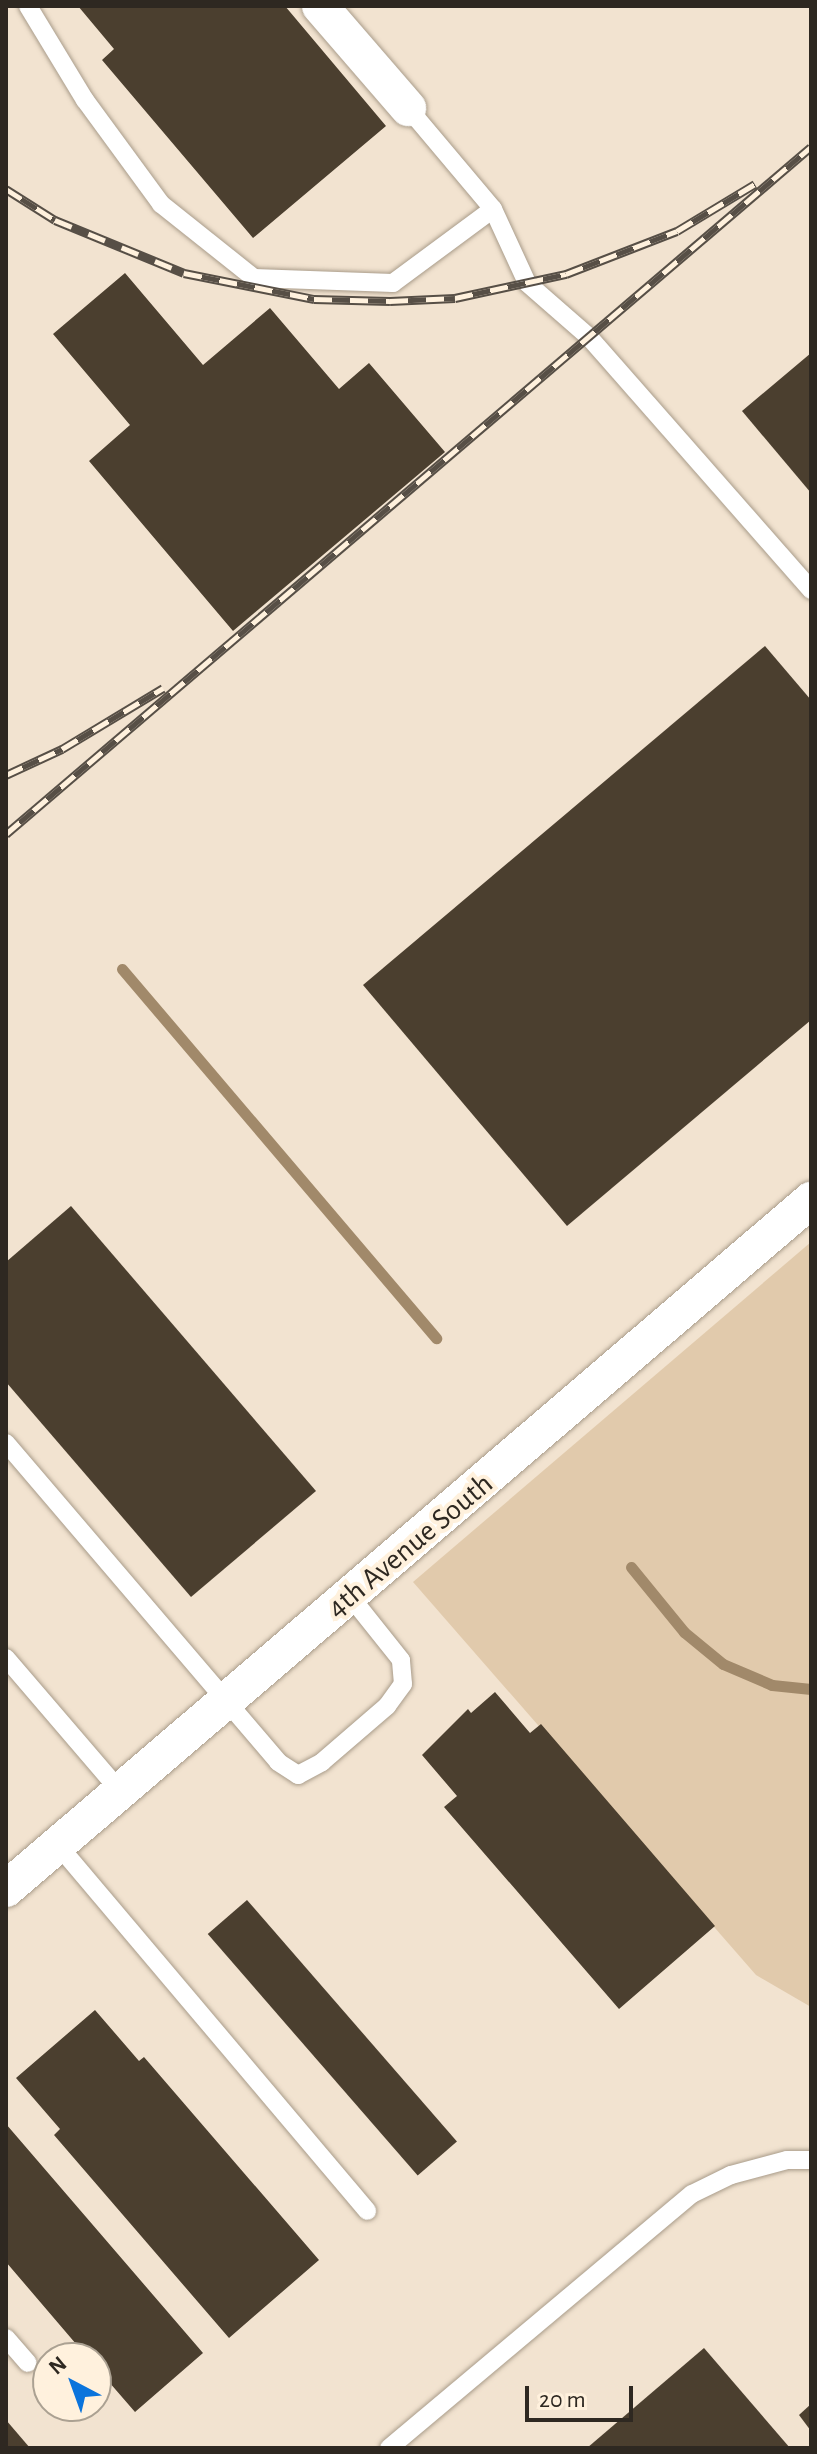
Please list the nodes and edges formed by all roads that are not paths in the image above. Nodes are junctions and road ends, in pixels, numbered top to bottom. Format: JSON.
{"nodes":[{"id":1,"x":28,"y":6,"type":"edge"},
{"id":2,"x":320,"y":6,"type":"edge"},
{"id":3,"x":408,"y":108,"type":"joint"},
{"id":4,"x":493,"y":209,"type":"junction"},
{"id":5,"x":811,"y":590,"type":"edge"},
{"id":6,"x":811,"y":1200,"type":"edge"},
{"id":7,"x":6,"y":1443,"type":"edge"},
{"id":8,"x":350,"y":1596,"type":"junction"},
{"id":9,"x":6,"y":1658,"type":"edge"},
{"id":10,"x":228,"y":1700,"type":"junction"},
{"id":11,"x":121,"y":1792,"type":"junction"},
{"id":12,"x":58,"y":1845,"type":"junction"},
{"id":13,"x":6,"y":1889,"type":"edge"},
{"id":14,"x":811,"y":2160,"type":"edge"},
{"id":15,"x":367,"y":2211,"type":"dead end"},
{"id":16,"x":6,"y":2338,"type":"edge"},
{"id":17,"x":28,"y":2363,"type":"dead end"},
{"id":18,"x":389,"y":2448,"type":"edge"}],
"edges":[{"from":1,"to":4,"type":"lane"},
{"from":2,"to":3,"type":"street"},
{"from":3,"to":4,"type":"lane"},
{"from":4,"to":5,"type":"lane"},
{"from":6,"to":8,"type":"street","name":"4th Avenue South"},
{"from":7,"to":10,"type":"lane"},
{"from":8,"to":10,"type":"street","name":"4th Avenue South"},
{"from":8,"to":10,"type":"lane"},
{"from":9,"to":11,"type":"lane"},
{"from":10,"to":11,"type":"street","name":"4th Avenue South"},
{"from":11,"to":12,"type":"street","name":"4th Avenue South"},
{"from":12,"to":13,"type":"street","name":"4th Avenue South"},
{"from":12,"to":15,"type":"lane"},
{"from":14,"to":18,"type":"lane"},
{"from":16,"to":17,"type":"lane"}]}
